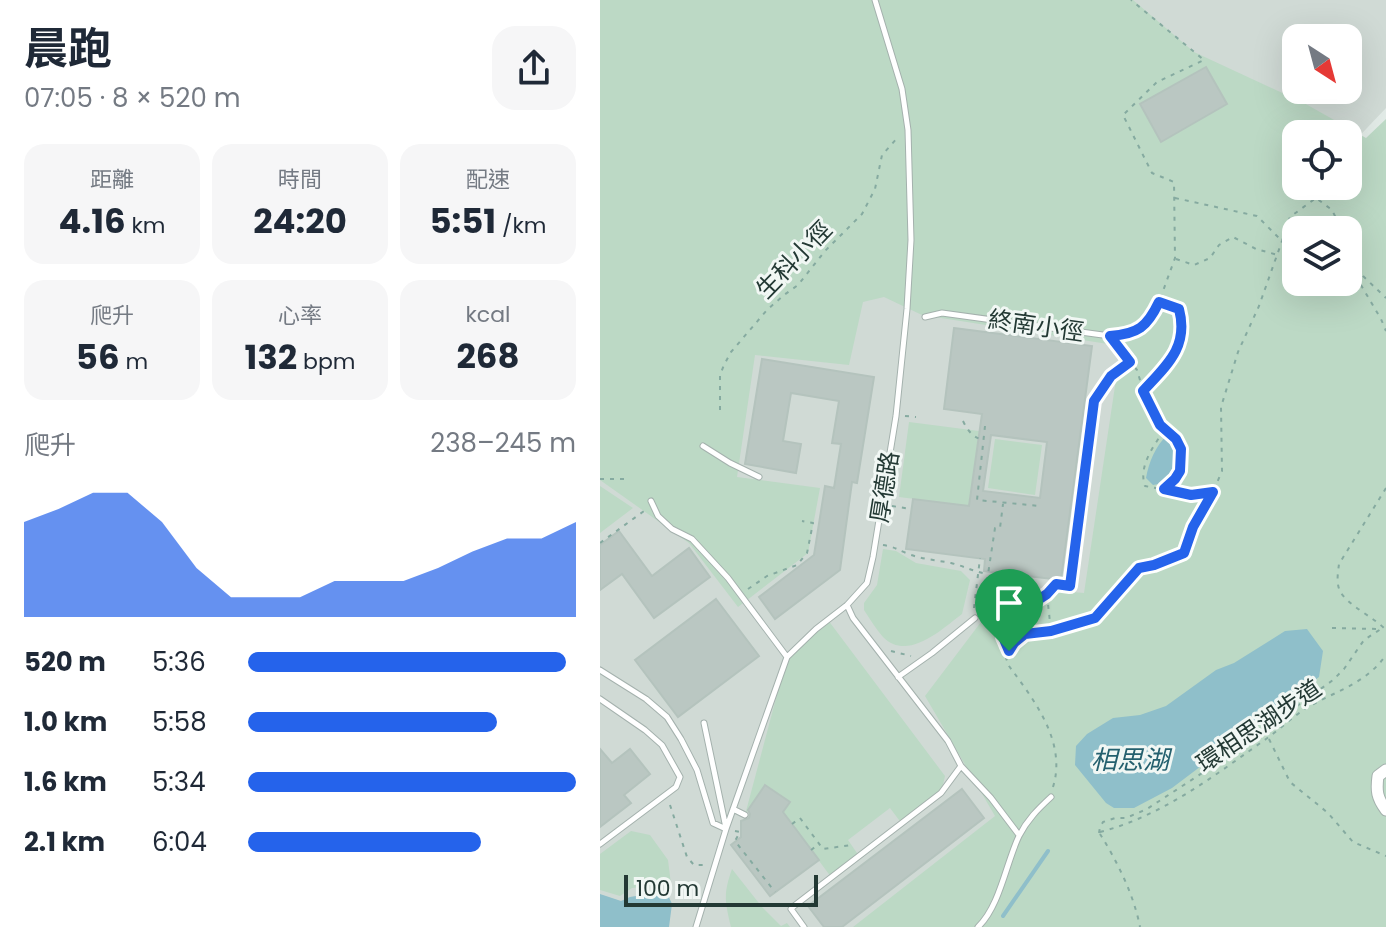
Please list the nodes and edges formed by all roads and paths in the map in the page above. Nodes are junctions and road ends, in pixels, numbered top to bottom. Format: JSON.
{"nodes":[{"id":1,"x":875,"y":0,"type":"edge"},
{"id":2,"x":1131,"y":0,"type":"edge"},
{"id":3,"x":900,"y":135,"type":"dead end"},
{"id":4,"x":1173,"y":197,"type":"junction"},
{"id":5,"x":1291,"y":216,"type":"edge"},
{"id":6,"x":1335,"y":216,"type":"edge"},
{"id":7,"x":1282,"y":241,"type":"joint"},
{"id":8,"x":1278,"y":255,"type":"junction"},
{"id":9,"x":1175,"y":258,"type":"junction"},
{"id":10,"x":1362,"y":274,"type":"edge"},
{"id":11,"x":1362,"y":287,"type":"edge"},
{"id":12,"x":1386,"y":298,"type":"edge"},
{"id":13,"x":1159,"y":302,"type":"junction"},
{"id":14,"x":925,"y":317,"type":"dead end"},
{"id":15,"x":1386,"y":331,"type":"edge"},
{"id":16,"x":1110,"y":336,"type":"junction"},
{"id":17,"x":1130,"y":362,"type":"junction"},
{"id":18,"x":1143,"y":391,"type":"junction"},
{"id":19,"x":720,"y":410,"type":"dead end"},
{"id":20,"x":900,"y":416,"type":"dead end"},
{"id":21,"x":916,"y":417,"type":"dead end"},
{"id":22,"x":963,"y":421,"type":"dead end"},
{"id":23,"x":985,"y":426,"type":"dead end"},
{"id":24,"x":1164,"y":430,"type":"junction"},
{"id":25,"x":984,"y":440,"type":"junction"},
{"id":26,"x":703,"y":446,"type":"dead end"},
{"id":27,"x":759,"y":477,"type":"dead end"},
{"id":28,"x":600,"y":479,"type":"edge"},
{"id":29,"x":629,"y":479,"type":"dead end"},
{"id":30,"x":1386,"y":488,"type":"edge"},
{"id":31,"x":1164,"y":489,"type":"junction"},
{"id":32,"x":1213,"y":492,"type":"junction"},
{"id":33,"x":652,"y":503,"type":"joint"},
{"id":34,"x":1004,"y":503,"type":"junction"},
{"id":35,"x":887,"y":505,"type":"dead end"},
{"id":36,"x":1040,"y":506,"type":"dead end"},
{"id":37,"x":911,"y":509,"type":"dead end"},
{"id":38,"x":802,"y":521,"type":"dead end"},
{"id":39,"x":600,"y":543,"type":"edge"},
{"id":40,"x":890,"y":546,"type":"dead end"},
{"id":41,"x":980,"y":558,"type":"dead end"},
{"id":42,"x":978,"y":573,"type":"junction"},
{"id":43,"x":988,"y":574,"type":"junction"},
{"id":44,"x":987,"y":581,"type":"dead end"},
{"id":45,"x":740,"y":594,"type":"junction"},
{"id":46,"x":1047,"y":594,"type":"junction"},
{"id":47,"x":1006,"y":602,"type":"dead end"},
{"id":48,"x":847,"y":605,"type":"junction"},
{"id":49,"x":975,"y":618,"type":"joint"},
{"id":50,"x":1003,"y":623,"type":"junction"},
{"id":51,"x":1332,"y":628,"type":"dead end"},
{"id":52,"x":1385,"y":628,"type":"edge"},
{"id":53,"x":1379,"y":629,"type":"junction"},
{"id":54,"x":1051,"y":631,"type":"junction"},
{"id":55,"x":1009,"y":651,"type":"junction"},
{"id":56,"x":1386,"y":655,"type":"edge"},
{"id":57,"x":787,"y":657,"type":"junction"},
{"id":58,"x":600,"y":670,"type":"edge"},
{"id":59,"x":898,"y":677,"type":"junction"},
{"id":60,"x":600,"y":699,"type":"edge"},
{"id":61,"x":704,"y":723,"type":"dead end"},
{"id":62,"x":1268,"y":738,"type":"junction"},
{"id":63,"x":961,"y":766,"type":"junction"},
{"id":64,"x":1386,"y":770,"type":"edge"},
{"id":65,"x":667,"y":795,"type":"junction"},
{"id":66,"x":1051,"y":797,"type":"joint"},
{"id":67,"x":733,"y":809,"type":"junction"},
{"id":68,"x":1386,"y":810,"type":"edge"},
{"id":69,"x":745,"y":815,"type":"dead end"},
{"id":70,"x":792,"y":824,"type":"dead end"},
{"id":71,"x":726,"y":829,"type":"junction"},
{"id":72,"x":740,"y":832,"type":"dead end"},
{"id":73,"x":1099,"y":833,"type":"junction"},
{"id":74,"x":1019,"y":835,"type":"junction"},
{"id":75,"x":600,"y":844,"type":"edge"},
{"id":76,"x":820,"y":844,"type":"junction"},
{"id":77,"x":851,"y":845,"type":"dead end"},
{"id":78,"x":811,"y":850,"type":"dead end"},
{"id":79,"x":1386,"y":856,"type":"edge"},
{"id":80,"x":707,"y":865,"type":"dead end"},
{"id":81,"x":775,"y":892,"type":"dead end"},
{"id":82,"x":696,"y":927,"type":"edge"},
{"id":83,"x":804,"y":927,"type":"edge"},
{"id":84,"x":978,"y":927,"type":"edge"},
{"id":85,"x":1140,"y":927,"type":"edge"}],
"edges":[{"from":1,"to":48,"type":"lane","name":"厚德路"},
{"from":2,"to":4,"type":"path"},
{"from":3,"to":19,"type":"path","name":"生科小徑"},
{"from":4,"to":7,"type":"path"},
{"from":4,"to":9,"type":"path"},
{"from":5,"to":6,"type":"path"},
{"from":7,"to":8,"type":"path"},
{"from":8,"to":9,"type":"path"},
{"from":8,"to":32,"type":"path"},
{"from":9,"to":13,"type":"path"},
{"from":10,"to":12,"type":"path"},
{"from":11,"to":15,"type":"path"},
{"from":13,"to":16,"type":"path"},
{"from":13,"to":18,"type":"path"},
{"from":14,"to":16,"type":"lane","name":"終南小徑"},
{"from":16,"to":17,"type":"path"},
{"from":17,"to":18,"type":"path"},
{"from":17,"to":46,"type":"path"},
{"from":18,"to":24,"type":"path"},
{"from":20,"to":21,"type":"path"},
{"from":22,"to":25,"type":"path"},
{"from":23,"to":25,"type":"path"},
{"from":24,"to":31,"type":"path"},
{"from":24,"to":31,"type":"path"},
{"from":25,"to":34,"type":"path"},
{"from":26,"to":27,"type":"lane"},
{"from":28,"to":29,"type":"path"},
{"from":30,"to":52,"type":"path"},
{"from":31,"to":32,"type":"path"},
{"from":32,"to":54,"type":"path"},
{"from":33,"to":39,"type":"path"},
{"from":33,"to":45,"type":"lane"},
{"from":34,"to":36,"type":"path"},
{"from":34,"to":43,"type":"path"},
{"from":35,"to":37,"type":"path"},
{"from":38,"to":45,"type":"path"},
{"from":40,"to":42,"type":"path"},
{"from":41,"to":42,"type":"path"},
{"from":42,"to":43,"type":"path"},
{"from":42,"to":49,"type":"path"},
{"from":43,"to":44,"type":"path"},
{"from":45,"to":57,"type":"lane"},
{"from":46,"to":50,"type":"path"},
{"from":46,"to":54,"type":"path"},
{"from":47,"to":50,"type":"path"},
{"from":48,"to":57,"type":"lane","name":"厚德路"},
{"from":48,"to":59,"type":"lane"},
{"from":49,"to":59,"type":"lane"},
{"from":50,"to":55,"type":"path"},
{"from":51,"to":53,"type":"path"},
{"from":52,"to":53,"type":"path"},
{"from":53,"to":73,"type":"path"},
{"from":54,"to":55,"type":"path"},
{"from":55,"to":66,"type":"path"},
{"from":56,"to":62,"type":"path","name":"環相思湖步道"},
{"from":57,"to":67,"type":"lane","name":"厚德路"},
{"from":58,"to":71,"type":"lane"},
{"from":59,"to":63,"type":"lane"},
{"from":60,"to":65,"type":"lane"},
{"from":61,"to":71,"type":"lane"},
{"from":62,"to":73,"type":"path","name":"環相思湖步道"},
{"from":62,"to":79,"type":"path"},
{"from":63,"to":74,"type":"lane"},
{"from":63,"to":83,"type":"lane"},
{"from":64,"to":68,"type":"street"},
{"from":65,"to":75,"type":"lane"},
{"from":65,"to":80,"type":"path"},
{"from":66,"to":74,"type":"lane"},
{"from":67,"to":69,"type":"lane"},
{"from":67,"to":71,"type":"lane","name":"厚德路"},
{"from":70,"to":76,"type":"path"},
{"from":71,"to":82,"type":"lane","name":"厚德路"},
{"from":72,"to":81,"type":"path"},
{"from":73,"to":85,"type":"path"},
{"from":74,"to":84,"type":"lane"},
{"from":76,"to":77,"type":"path"},
{"from":76,"to":78,"type":"path"}]}
